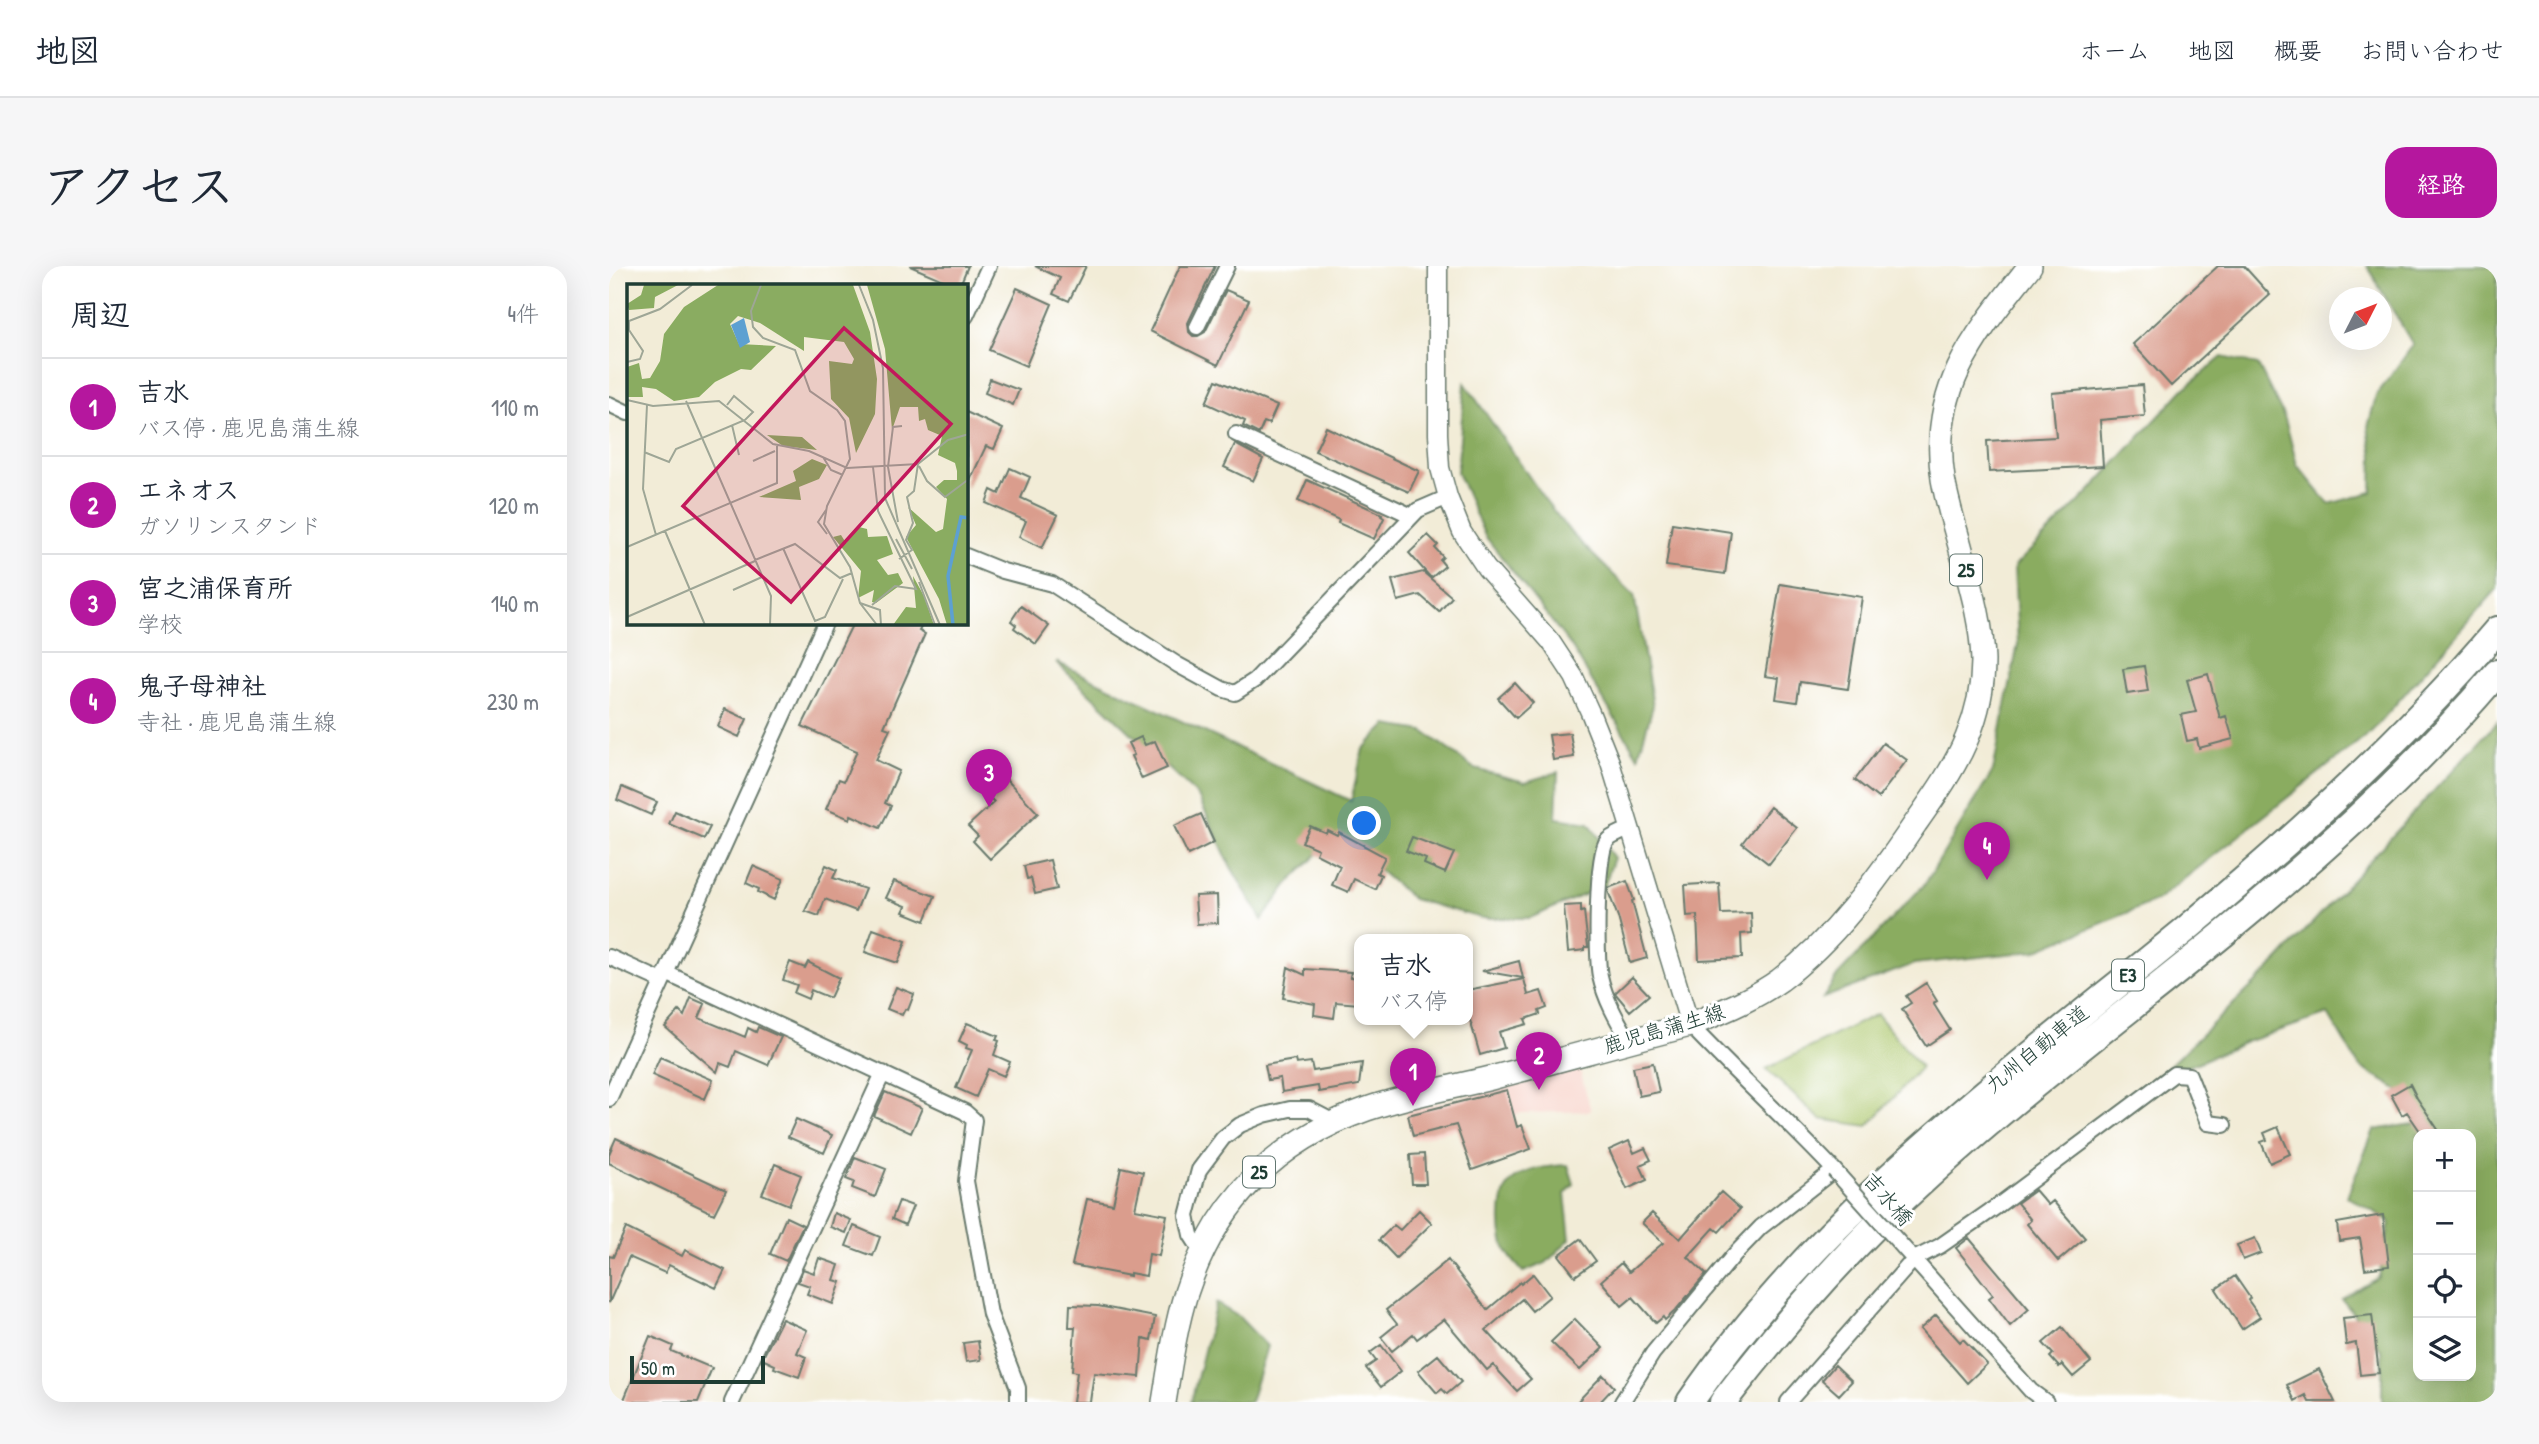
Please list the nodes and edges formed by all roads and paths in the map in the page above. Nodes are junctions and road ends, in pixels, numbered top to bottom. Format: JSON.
{"nodes":[{"id":1,"x":989,"y":266,"type":"edge"},
{"id":2,"x":1227,"y":266,"type":"edge"},
{"id":3,"x":1438,"y":266,"type":"edge"},
{"id":4,"x":2030,"y":266,"type":"edge"},
{"id":5,"x":968,"y":312,"type":"edge"},
{"id":6,"x":1198,"y":327,"type":"dead end"},
{"id":7,"x":609,"y":404,"type":"edge"},
{"id":8,"x":627,"y":413,"type":"edge"},
{"id":9,"x":1236,"y":434,"type":"dead end"},
{"id":10,"x":1448,"y":497,"type":"junction"},
{"id":11,"x":1412,"y":516,"type":"junction"},
{"id":12,"x":968,"y":557,"type":"edge"},
{"id":13,"x":824,"y":625,"type":"edge"},
{"id":14,"x":2497,"y":630,"type":"edge"},
{"id":15,"x":2497,"y":673,"type":"edge"},
{"id":16,"x":1630,"y":828,"type":"junction"},
{"id":17,"x":609,"y":957,"type":"edge"},
{"id":18,"x":664,"y":977,"type":"junction"},
{"id":19,"x":1690,"y":1025,"type":"junction"},
{"id":20,"x":1629,"y":1040,"type":"junction"},
{"id":21,"x":883,"y":1073,"type":"junction"},
{"id":22,"x":609,"y":1099,"type":"edge"},
{"id":23,"x":1334,"y":1122,"type":"junction"},
{"id":24,"x":2224,"y":1125,"type":"dead end"},
{"id":25,"x":1834,"y":1170,"type":"junction"},
{"id":26,"x":1202,"y":1252,"type":"junction"},
{"id":27,"x":1912,"y":1257,"type":"junction"},
{"id":28,"x":732,"y":1402,"type":"edge"},
{"id":29,"x":1018,"y":1402,"type":"edge"},
{"id":30,"x":1164,"y":1402,"type":"edge"},
{"id":31,"x":1622,"y":1402,"type":"edge"},
{"id":32,"x":1690,"y":1402,"type":"edge"},
{"id":33,"x":1723,"y":1402,"type":"edge"},
{"id":34,"x":1788,"y":1402,"type":"edge"},
{"id":35,"x":2046,"y":1402,"type":"edge"}],
"edges":[{"from":1,"to":5,"type":"street"},
{"from":2,"to":6,"type":"street"},
{"from":3,"to":10,"type":"street"},
{"from":4,"to":19,"type":"main road","name":"鹿児島蒲生線","number":"25"},
{"from":7,"to":8,"type":"street"},
{"from":9,"to":11,"type":"street"},
{"from":10,"to":11,"type":"street"},
{"from":10,"to":16,"type":"street"},
{"from":11,"to":12,"type":"street"},
{"from":13,"to":18,"type":"street"},
{"from":14,"to":32,"type":"highway","name":"九州自動車道","number":"E3"},
{"from":15,"to":33,"type":"highway","name":"九州自動車道","number":"E3"},
{"from":16,"to":19,"type":"street"},
{"from":16,"to":20,"type":"street"},
{"from":17,"to":18,"type":"street"},
{"from":18,"to":21,"type":"street"},
{"from":18,"to":22,"type":"street"},
{"from":19,"to":20,"type":"main road","name":"鹿児島蒲生線","number":"25"},
{"from":19,"to":25,"type":"street","name":"吉水橋"},
{"from":20,"to":23,"type":"main road","name":"鹿児島蒲生線","number":"25"},
{"from":21,"to":28,"type":"street"},
{"from":21,"to":29,"type":"street"},
{"from":23,"to":26,"type":"main road","name":"鹿児島蒲生線","number":"25"},
{"from":23,"to":26,"type":"street"},
{"from":24,"to":27,"type":"street"},
{"from":25,"to":27,"type":"street","name":"吉水橋","bridge":true},
{"from":25,"to":31,"type":"street"},
{"from":26,"to":30,"type":"main road","name":"鹿児島蒲生線","number":"25"},
{"from":27,"to":34,"type":"street"},
{"from":27,"to":35,"type":"street","name":"吉水橋"}]}
